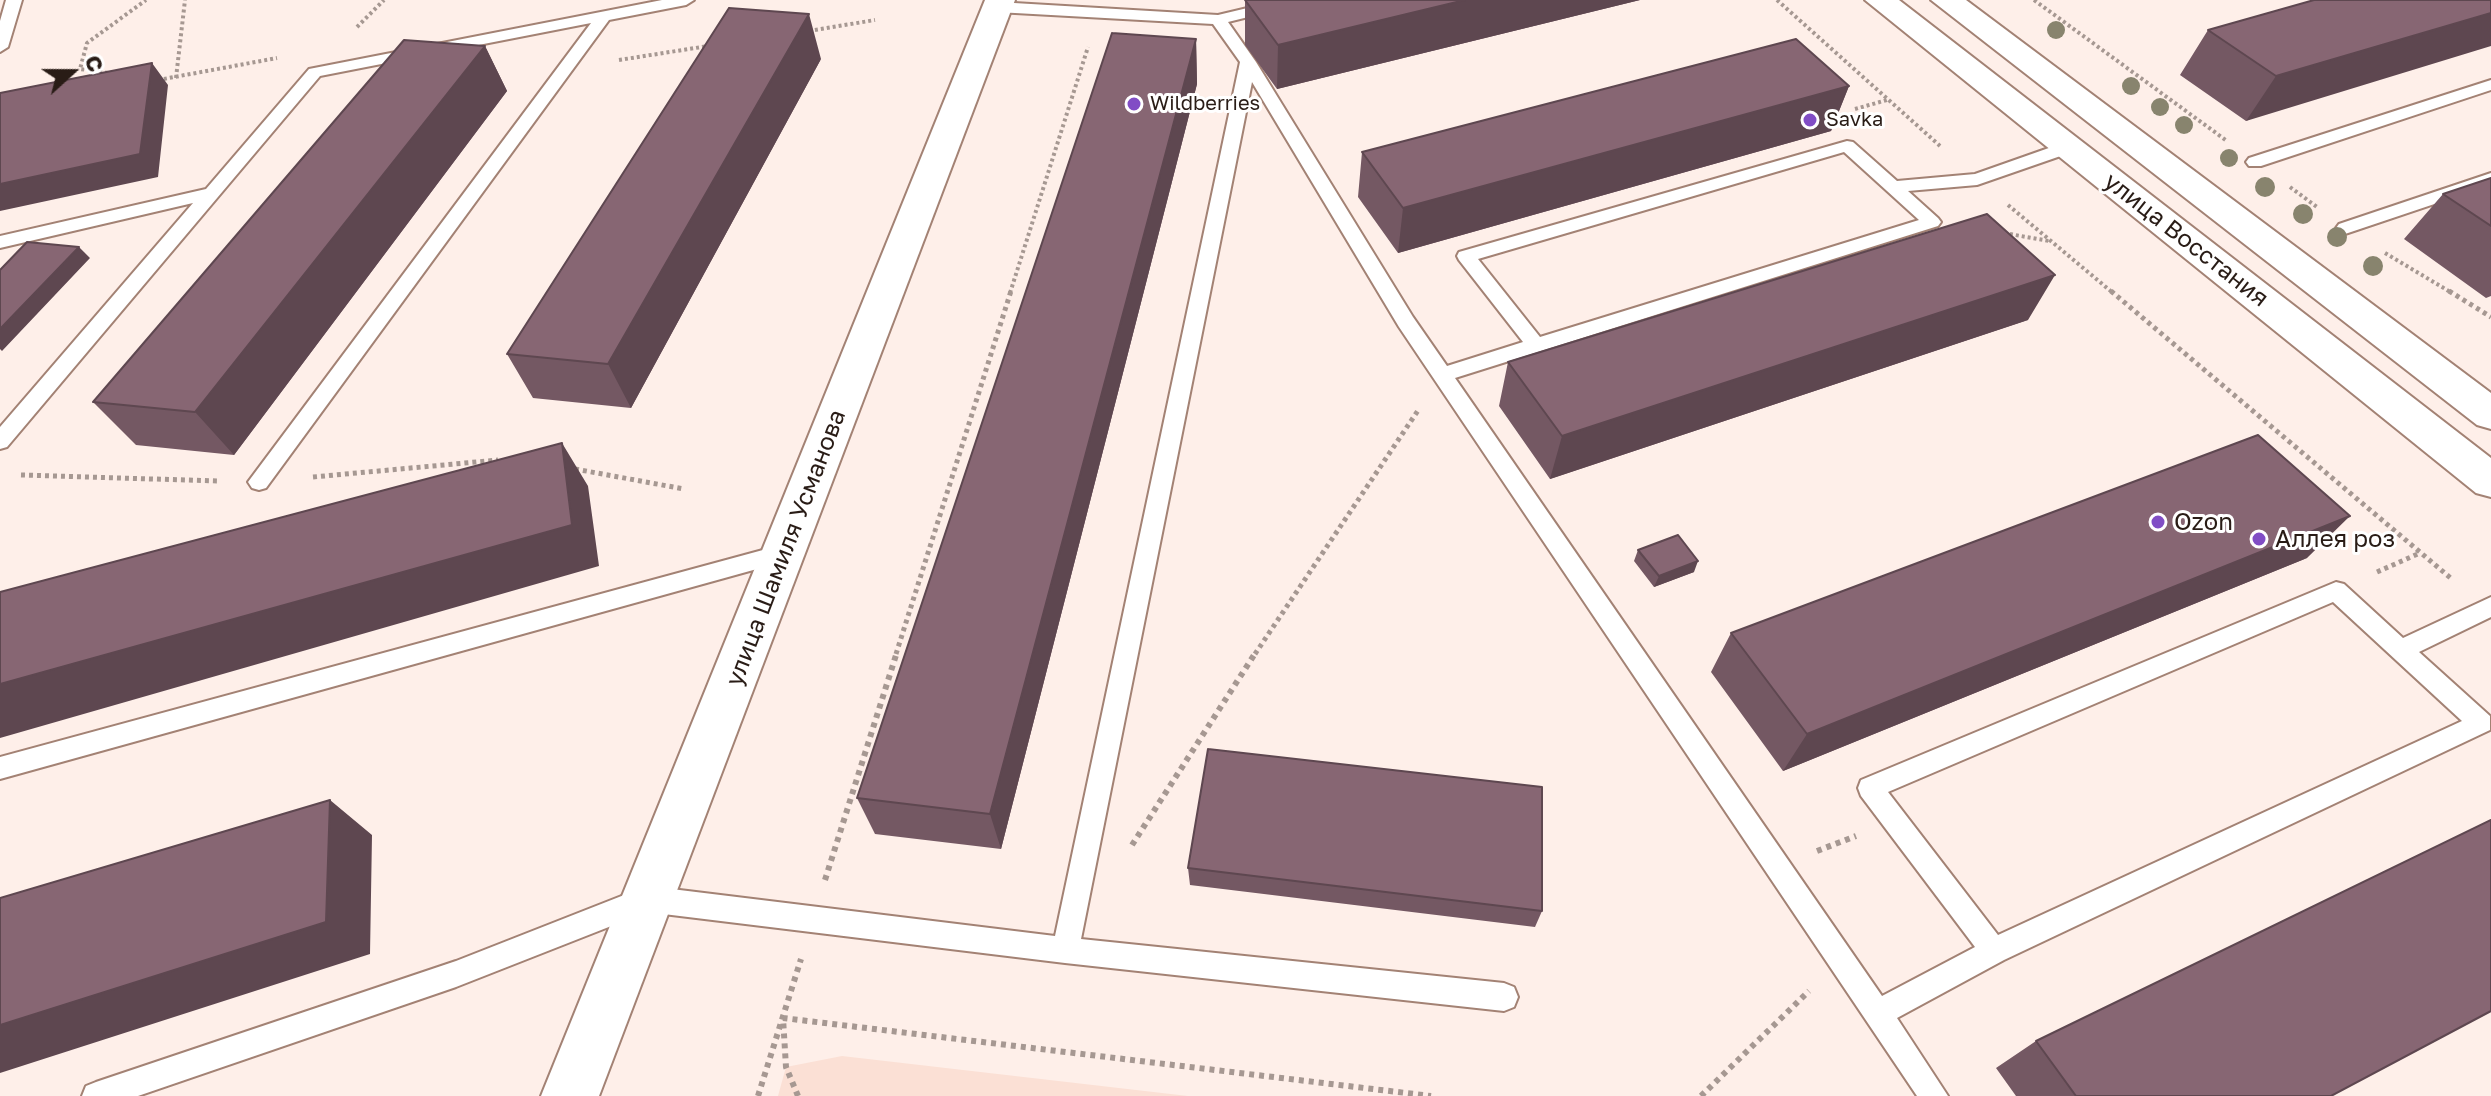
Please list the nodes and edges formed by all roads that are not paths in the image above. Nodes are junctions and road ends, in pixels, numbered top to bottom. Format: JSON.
{"nodes":[{"id":1,"x":14,"y":0,"type":"edge"},
{"id":2,"x":686,"y":0,"type":"edge"},
{"id":3,"x":1300,"y":0,"type":"edge"},
{"id":4,"x":1880,"y":0,"type":"edge"},
{"id":5,"x":1946,"y":0,"type":"edge"},
{"id":6,"x":998,"y":4,"type":"edge"},
{"id":7,"x":604,"y":16,"type":"junction"},
{"id":8,"x":1218,"y":20,"type":"junction"},
{"id":9,"x":0,"y":47,"type":"edge"},
{"id":10,"x":1248,"y":62,"type":"junction"},
{"id":11,"x":2491,"y":85,"type":"edge"},
{"id":12,"x":2069,"y":147,"type":"junction"},
{"id":13,"x":2255,"y":162,"type":"dead end"},
{"id":14,"x":2491,"y":179,"type":"edge"},
{"id":15,"x":1893,"y":187,"type":"junction"},
{"id":16,"x":212,"y":193,"type":"junction"},
{"id":17,"x":2345,"y":228,"type":"dead end"},
{"id":18,"x":0,"y":242,"type":"edge"},
{"id":19,"x":1536,"y":345,"type":"junction"},
{"id":20,"x":1442,"y":375,"type":"junction"},
{"id":21,"x":2491,"y":414,"type":"edge"},
{"id":22,"x":0,"y":441,"type":"edge"},
{"id":23,"x":2488,"y":474,"type":"edge"},
{"id":24,"x":259,"y":482,"type":"road end"},
{"id":25,"x":785,"y":553,"type":"junction"},
{"id":26,"x":2488,"y":607,"type":"edge"},
{"id":27,"x":2400,"y":650,"type":"junction"},
{"id":28,"x":0,"y":768,"type":"edge"},
{"id":29,"x":647,"y":899,"type":"junction"},
{"id":30,"x":1065,"y":950,"type":"junction"},
{"id":31,"x":1994,"y":951,"type":"junction"},
{"id":32,"x":1504,"y":997,"type":"dead end"},
{"id":33,"x":1876,"y":1014,"type":"junction"},
{"id":34,"x":96,"y":1096,"type":"edge"},
{"id":35,"x":570,"y":1096,"type":"edge"},
{"id":36,"x":1934,"y":1096,"type":"edge"}],
"edges":[{"from":1,"to":9,"type":"lane"},
{"from":2,"to":7,"type":"lane"},
{"from":3,"to":8,"type":"lane"},
{"from":4,"to":12,"type":"main road","name":"улица Восстания"},
{"from":5,"to":21,"type":"main road","name":"улица Восстания"},
{"from":6,"to":8,"type":"lane"},
{"from":6,"to":25,"type":"main road","name":"улица Шамиля Усманова"},
{"from":7,"to":16,"type":"lane"},
{"from":7,"to":24,"type":"lane"},
{"from":8,"to":10,"type":"lane"},
{"from":10,"to":20,"type":"lane"},
{"from":10,"to":30,"type":"lane"},
{"from":11,"to":13,"type":"lane"},
{"from":12,"to":15,"type":"lane"},
{"from":12,"to":23,"type":"main road","name":"улица Восстания"},
{"from":14,"to":17,"type":"lane"},
{"from":15,"to":19,"type":"lane"},
{"from":15,"to":19,"type":"lane"},
{"from":16,"to":18,"type":"lane"},
{"from":16,"to":22,"type":"lane"},
{"from":19,"to":20,"type":"lane"},
{"from":20,"to":33,"type":"lane"},
{"from":25,"to":28,"type":"lane"},
{"from":25,"to":29,"type":"main road","name":"улица Шамиля Усманова"},
{"from":26,"to":27,"type":"lane"},
{"from":27,"to":31,"type":"lane"},
{"from":27,"to":31,"type":"lane"},
{"from":29,"to":30,"type":"lane"},
{"from":29,"to":34,"type":"lane"},
{"from":29,"to":35,"type":"main road","name":"улица Шамиля Усманова"},
{"from":30,"to":32,"type":"lane"},
{"from":31,"to":33,"type":"lane"},
{"from":33,"to":36,"type":"lane"}]}
